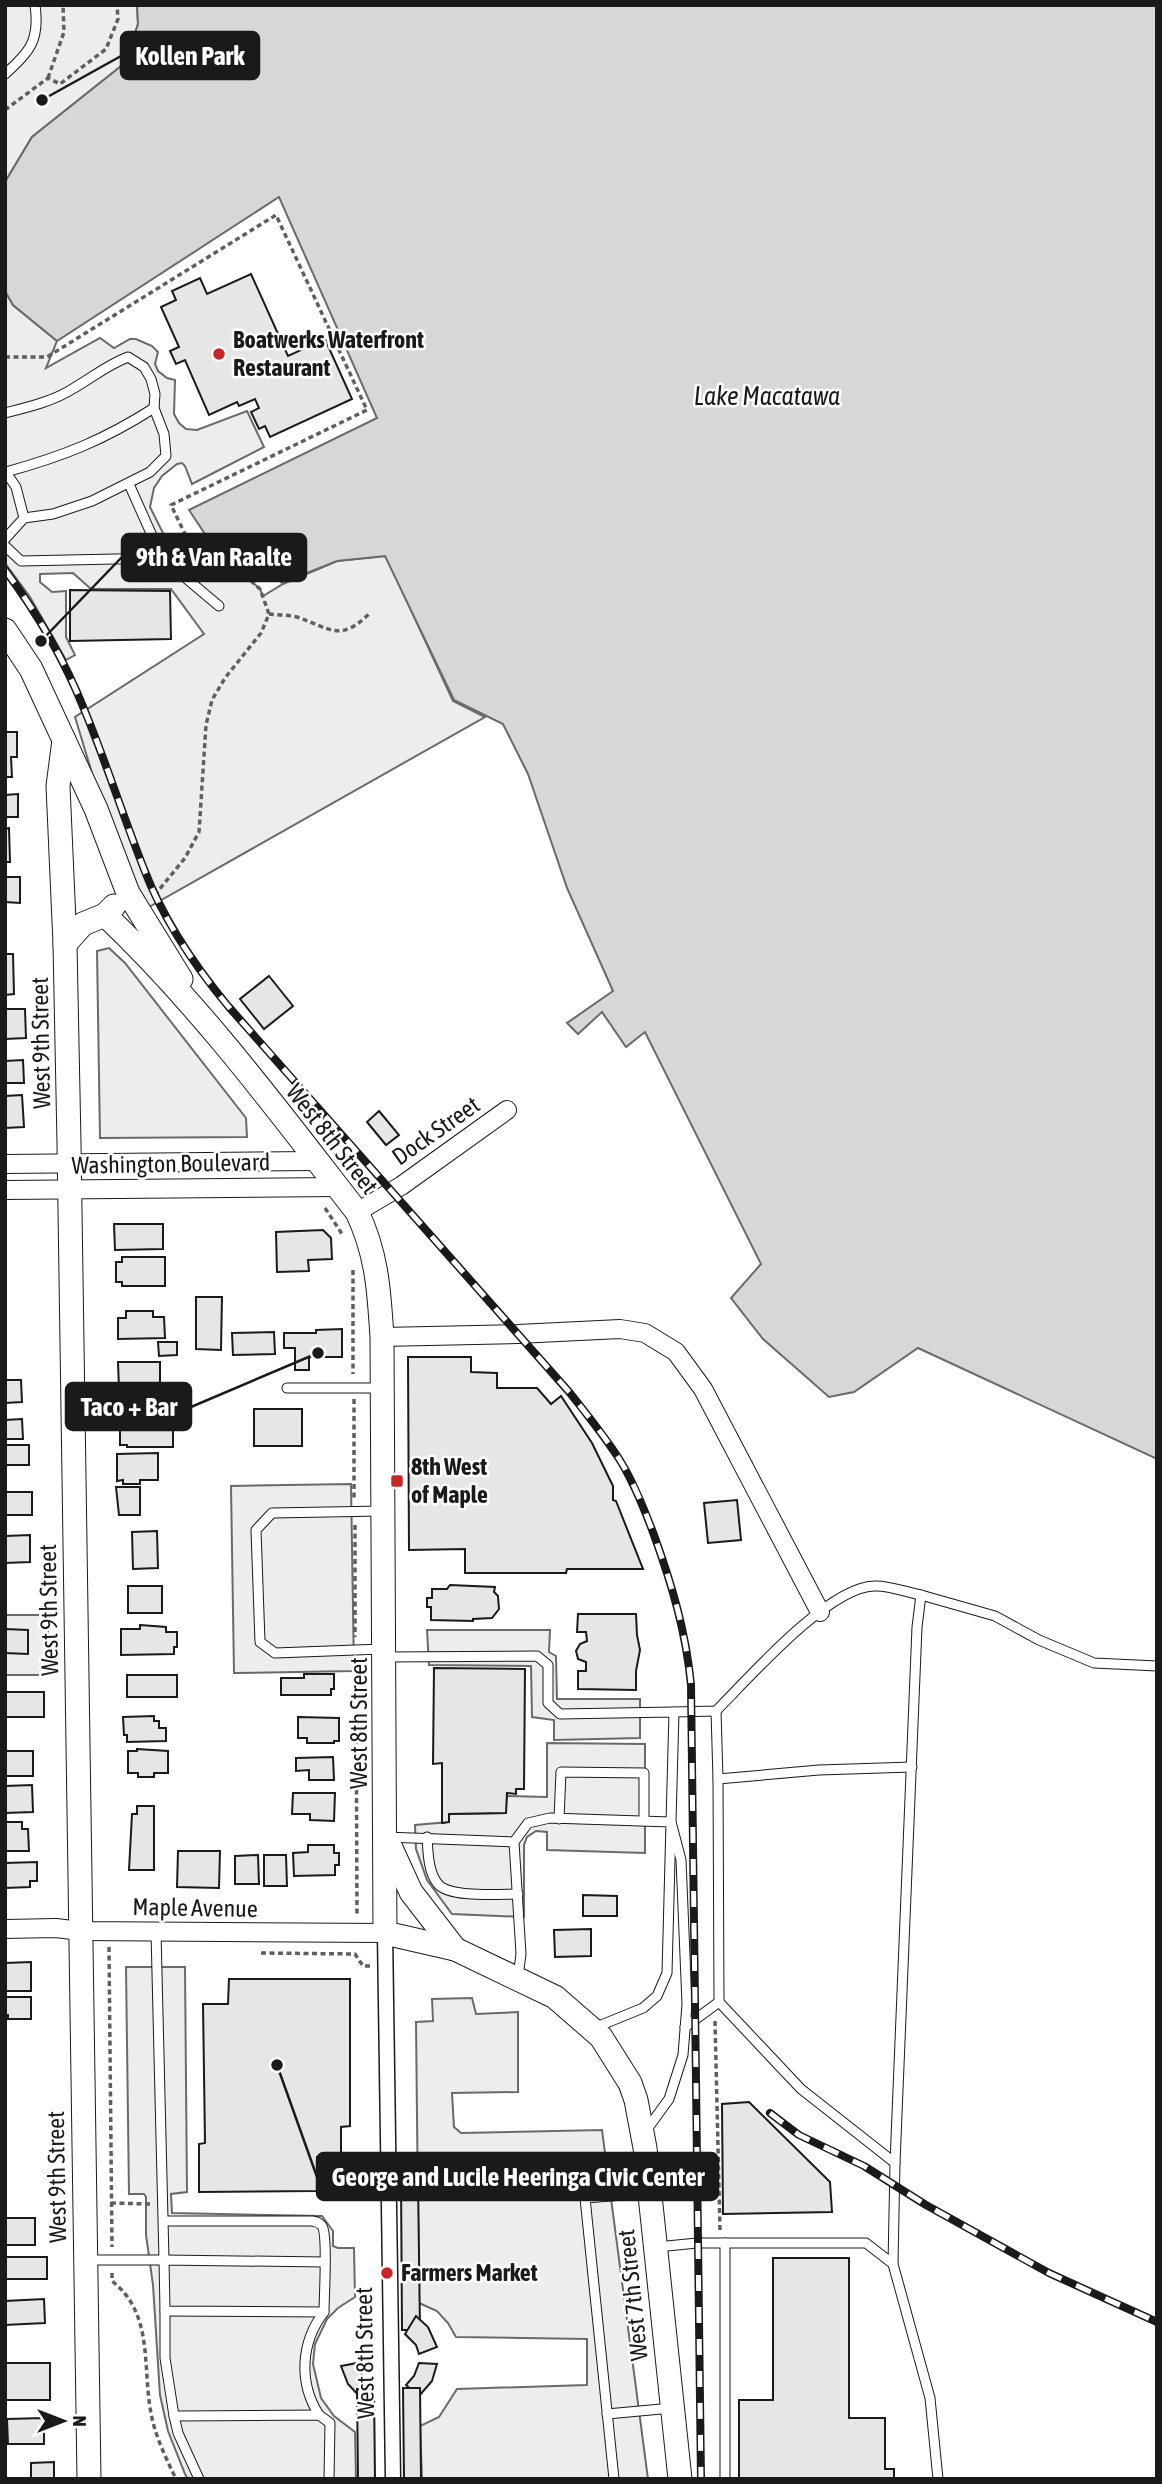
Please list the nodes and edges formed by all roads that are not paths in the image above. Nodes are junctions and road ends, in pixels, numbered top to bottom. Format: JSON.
{"nodes":[{"id":1,"x":35,"y":5,"type":"edge"},
{"id":2,"x":5,"y":75,"type":"edge"},
{"id":3,"x":154,"y":408,"type":"junction"},
{"id":4,"x":5,"y":412,"type":"edge"},
{"id":5,"x":6,"y":471,"type":"edge"},
{"id":6,"x":129,"y":484,"type":"junction"},
{"id":7,"x":24,"y":518,"type":"junction"},
{"id":8,"x":5,"y":539,"type":"edge"},
{"id":9,"x":5,"y":546,"type":"edge"},
{"id":10,"x":162,"y":558,"type":"junction"},
{"id":11,"x":219,"y":606,"type":"dead end"},
{"id":12,"x":5,"y":630,"type":"edge"},
{"id":13,"x":64,"y":740,"type":"junction"},
{"id":14,"x":137,"y":898,"type":"junction"},
{"id":15,"x":105,"y":915,"type":"junction"},
{"id":16,"x":65,"y":944,"type":"junction"},
{"id":17,"x":208,"y":1023,"type":"junction"},
{"id":18,"x":507,"y":1110,"type":"dead end"},
{"id":19,"x":317,"y":1161,"type":"junction"},
{"id":20,"x":69,"y":1163,"type":"junction"},
{"id":21,"x":5,"y":1164,"type":"edge"},
{"id":22,"x":337,"y":1187,"type":"junction"},
{"id":23,"x":5,"y":1190,"type":"edge"},
{"id":24,"x":69,"y":1190,"type":"junction"},
{"id":25,"x":357,"y":1212,"type":"junction"},
{"id":26,"x":382,"y":1337,"type":"junction"},
{"id":27,"x":288,"y":1388,"type":"dead end"},
{"id":28,"x":383,"y":1388,"type":"junction"},
{"id":29,"x":384,"y":1511,"type":"junction"},
{"id":30,"x":921,"y":1595,"type":"junction"},
{"id":31,"x":820,"y":1612,"type":"junction"},
{"id":32,"x":385,"y":1653,"type":"junction"},
{"id":33,"x":1157,"y":1665,"type":"edge"},
{"id":34,"x":716,"y":1711,"type":"junction"},
{"id":35,"x":674,"y":1712,"type":"junction"},
{"id":36,"x":912,"y":1767,"type":"junction"},
{"id":37,"x":718,"y":1779,"type":"junction"},
{"id":38,"x":559,"y":1819,"type":"junction"},
{"id":39,"x":644,"y":1821,"type":"junction"},
{"id":40,"x":671,"y":1822,"type":"junction"},
{"id":41,"x":386,"y":1837,"type":"junction"},
{"id":42,"x":427,"y":1837,"type":"junction"},
{"id":43,"x":514,"y":1842,"type":"junction"},
{"id":44,"x":518,"y":1894,"type":"junction"},
{"id":45,"x":5,"y":1929,"type":"edge"},
{"id":46,"x":80,"y":1931,"type":"junction"},
{"id":47,"x":156,"y":1932,"type":"junction"},
{"id":48,"x":385,"y":1933,"type":"junction"},
{"id":49,"x":455,"y":1949,"type":"junction"},
{"id":50,"x":518,"y":1978,"type":"junction"},
{"id":51,"x":717,"y":2003,"type":"junction"},
{"id":52,"x":685,"y":2027,"type":"junction"},
{"id":53,"x":593,"y":2029,"type":"junction"},
{"id":54,"x":642,"y":2135,"type":"junction"},
{"id":55,"x":895,"y":2163,"type":"junction"},
{"id":56,"x":650,"y":2193,"type":"junction"},
{"id":57,"x":164,"y":2221,"type":"junction"},
{"id":58,"x":723,"y":2243,"type":"junction"},
{"id":59,"x":654,"y":2247,"type":"junction"},
{"id":60,"x":84,"y":2260,"type":"junction"},
{"id":61,"x":164,"y":2260,"type":"junction"},
{"id":62,"x":325,"y":2262,"type":"junction"},
{"id":63,"x":893,"y":2263,"type":"junction"},
{"id":64,"x":165,"y":2311,"type":"junction"},
{"id":65,"x":324,"y":2312,"type":"junction"},
{"id":66,"x":672,"y":2408,"type":"junction"},
{"id":67,"x":607,"y":2414,"type":"junction"},
{"id":68,"x":320,"y":2415,"type":"junction"},
{"id":69,"x":174,"y":2416,"type":"junction"},
{"id":70,"x":89,"y":2479,"type":"edge"},
{"id":71,"x":199,"y":2479,"type":"edge"},
{"id":72,"x":329,"y":2479,"type":"edge"},
{"id":73,"x":393,"y":2479,"type":"edge"},
{"id":74,"x":614,"y":2479,"type":"edge"},
{"id":75,"x":680,"y":2479,"type":"edge"},
{"id":76,"x":725,"y":2479,"type":"edge"},
{"id":77,"x":938,"y":2479,"type":"edge"}],
"edges":[{"from":1,"to":2,"type":"lane"},
{"from":3,"to":4,"type":"lane"},
{"from":3,"to":5,"type":"lane"},
{"from":3,"to":6,"type":"lane"},
{"from":5,"to":7,"type":"lane"},
{"from":6,"to":7,"type":"lane"},
{"from":6,"to":10,"type":"lane"},
{"from":7,"to":8,"type":"lane"},
{"from":9,"to":10,"type":"lane"},
{"from":10,"to":11,"type":"lane"},
{"from":12,"to":13,"type":"street","name":"West 8th Street"},
{"from":13,"to":14,"type":"street","name":"West 8th Street"},
{"from":13,"to":16,"type":"street","name":"West 9th Street"},
{"from":14,"to":15,"type":"street"},
{"from":14,"to":17,"type":"street","name":"West 8th Street"},
{"from":15,"to":16,"type":"street"},
{"from":15,"to":17,"type":"street","name":"West 8th Street"},
{"from":16,"to":20,"type":"street","name":"West 9th Street"},
{"from":17,"to":19,"type":"street","name":"West 8th Street"},
{"from":18,"to":25,"type":"street","name":"Dock Street"},
{"from":19,"to":20,"type":"street","name":"Washington Boulevard"},
{"from":19,"to":22,"type":"street","name":"West 8th Street"},
{"from":20,"to":21,"type":"street","name":"Washington Boulevard"},
{"from":20,"to":24,"type":"street","name":"West 9th Street"},
{"from":22,"to":24,"type":"street","name":"Washington Boulevard"},
{"from":22,"to":25,"type":"street","name":"West 8th Street"},
{"from":23,"to":24,"type":"street","name":"Washington Boulevard"},
{"from":24,"to":46,"type":"street","name":"West 9th Street"},
{"from":25,"to":26,"type":"street","name":"West 8th Street"},
{"from":26,"to":28,"type":"street","name":"West 8th Street"},
{"from":26,"to":31,"type":"street"},
{"from":27,"to":28,"type":"lane"},
{"from":28,"to":29,"type":"street","name":"West 8th Street"},
{"from":29,"to":32,"type":"street","name":"West 8th Street"},
{"from":29,"to":32,"type":"lane"},
{"from":30,"to":31,"type":"lane"},
{"from":30,"to":33,"type":"lane"},
{"from":30,"to":36,"type":"lane"},
{"from":31,"to":34,"type":"lane"},
{"from":32,"to":35,"type":"lane"},
{"from":32,"to":41,"type":"street","name":"West 8th Street"},
{"from":34,"to":35,"type":"lane"},
{"from":34,"to":37,"type":"lane"},
{"from":35,"to":40,"type":"lane"},
{"from":36,"to":37,"type":"lane"},
{"from":36,"to":55,"type":"lane"},
{"from":37,"to":51,"type":"lane"},
{"from":38,"to":39,"type":"lane"},
{"from":38,"to":39,"type":"lane"},
{"from":38,"to":43,"type":"lane"},
{"from":39,"to":40,"type":"lane"},
{"from":40,"to":52,"type":"lane"},
{"from":40,"to":53,"type":"lane"},
{"from":41,"to":42,"type":"lane"},
{"from":41,"to":48,"type":"street","name":"West 8th Street"},
{"from":41,"to":49,"type":"street","name":"West 7th Street"},
{"from":42,"to":43,"type":"lane"},
{"from":42,"to":44,"type":"lane"},
{"from":43,"to":44,"type":"lane"},
{"from":44,"to":50,"type":"lane"},
{"from":45,"to":46,"type":"street","name":"Maple Avenue"},
{"from":46,"to":47,"type":"street","name":"Maple Avenue"},
{"from":46,"to":60,"type":"street","name":"West 9th Street"},
{"from":47,"to":48,"type":"street","name":"Maple Avenue"},
{"from":47,"to":57,"type":"lane"},
{"from":48,"to":49,"type":"street","name":"West 7th Street"},
{"from":48,"to":73,"type":"street","name":"West 8th Street"},
{"from":49,"to":50,"type":"street","name":"West 7th Street"},
{"from":50,"to":53,"type":"street","name":"West 7th Street"},
{"from":51,"to":52,"type":"lane"},
{"from":51,"to":55,"type":"lane"},
{"from":52,"to":54,"type":"lane"},
{"from":53,"to":54,"type":"street","name":"West 7th Street"},
{"from":54,"to":56,"type":"street","name":"West 7th Street"},
{"from":55,"to":63,"type":"lane"},
{"from":56,"to":59,"type":"street","name":"West 7th Street"},
{"from":56,"to":67,"type":"lane"},
{"from":57,"to":61,"type":"lane"},
{"from":57,"to":62,"type":"lane"},
{"from":58,"to":59,"type":"lane"},
{"from":58,"to":63,"type":"lane"},
{"from":58,"to":76,"type":"lane"},
{"from":59,"to":66,"type":"street","name":"West 7th Street"},
{"from":60,"to":61,"type":"lane"},
{"from":60,"to":70,"type":"street","name":"West 9th Street"},
{"from":61,"to":62,"type":"lane"},
{"from":61,"to":64,"type":"lane"},
{"from":62,"to":65,"type":"lane"},
{"from":63,"to":77,"type":"lane"},
{"from":64,"to":65,"type":"lane"},
{"from":64,"to":69,"type":"lane"},
{"from":65,"to":68,"type":"lane"},
{"from":66,"to":67,"type":"lane"},
{"from":66,"to":75,"type":"street","name":"West 7th Street"},
{"from":67,"to":74,"type":"lane"},
{"from":68,"to":69,"type":"lane"},
{"from":68,"to":72,"type":"lane"},
{"from":69,"to":71,"type":"lane"}]}
